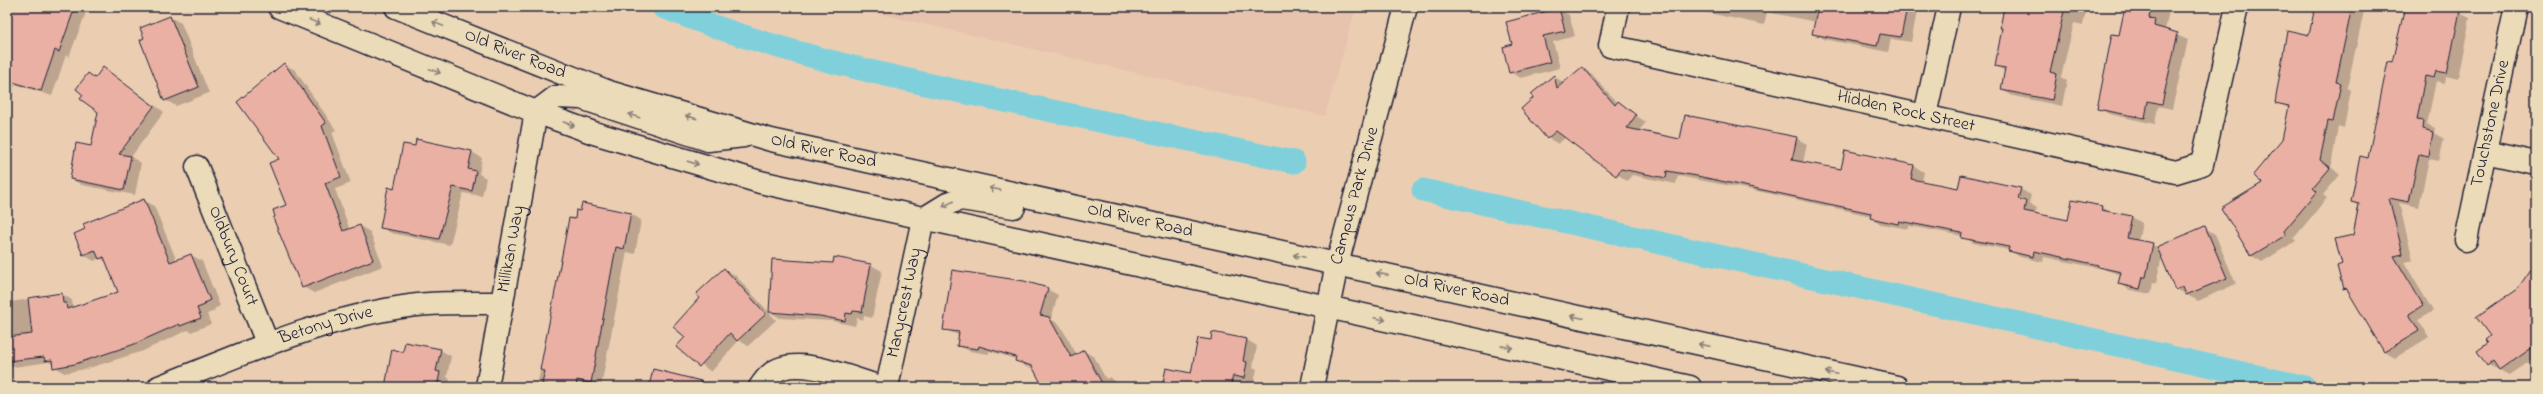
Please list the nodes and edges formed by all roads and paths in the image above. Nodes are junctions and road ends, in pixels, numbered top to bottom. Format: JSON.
{"nodes":[{"id":1,"x":279,"y":7,"type":"edge"},
{"id":2,"x":396,"y":7,"type":"edge"},
{"id":3,"x":1406,"y":7,"type":"edge"},
{"id":4,"x":1618,"y":7,"type":"edge"},
{"id":5,"x":1948,"y":7,"type":"edge"},
{"id":6,"x":2236,"y":7,"type":"edge"},
{"id":7,"x":2516,"y":7,"type":"edge"},
{"id":8,"x":536,"y":112,"type":"junction"},
{"id":9,"x":1925,"y":115,"type":"junction"},
{"id":10,"x":753,"y":134,"type":"junction"},
{"id":11,"x":2485,"y":152,"type":"junction"},
{"id":12,"x":2536,"y":163,"type":"edge"},
{"id":13,"x":197,"y":167,"type":"dead end"},
{"id":14,"x":1067,"y":205,"type":"junction"},
{"id":15,"x":923,"y":219,"type":"junction"},
{"id":16,"x":2466,"y":240,"type":"dead end"},
{"id":17,"x":1338,"y":264,"type":"junction"},
{"id":18,"x":502,"y":303,"type":"junction"},
{"id":19,"x":1328,"y":308,"type":"junction"},
{"id":20,"x":268,"y":345,"type":"junction"},
{"id":21,"x":765,"y":380,"type":"edge"},
{"id":22,"x":159,"y":387,"type":"edge"},
{"id":23,"x":487,"y":387,"type":"edge"},
{"id":24,"x":880,"y":387,"type":"edge"},
{"id":25,"x":888,"y":387,"type":"edge"},
{"id":26,"x":1312,"y":387,"type":"edge"},
{"id":27,"x":1690,"y":387,"type":"edge"},
{"id":28,"x":1897,"y":387,"type":"edge"}],
"edges":[{"from":1,"to":8,"type":"main road","one_way":true},
{"from":10,"to":2,"type":"main road","name":"Old River Road","one_way":true},
{"from":3,"to":17,"type":"main road","name":"Campus Park Drive"},
{"from":4,"to":9,"type":"main road","name":"Hidden Rock Street"},
{"from":5,"to":9,"type":"main road"},
{"from":6,"to":9,"type":"main road","name":"Hidden Rock Street"},
{"from":7,"to":11,"type":"main road","name":"Touchstone Drive"},
{"from":10,"to":8,"type":"main road","one_way":true},
{"from":8,"to":15,"type":"main road","one_way":true},
{"from":8,"to":18,"type":"main road","name":"Millikan Way"},
{"from":14,"to":10,"type":"main road","name":"Old River Road","one_way":true},
{"from":11,"to":12,"type":"main road"},
{"from":11,"to":16,"type":"main road","name":"Touchstone Drive"},
{"from":13,"to":20,"type":"main road","name":"Oldbury Court"},
{"from":14,"to":15,"type":"main road","one_way":true},
{"from":17,"to":14,"type":"main road","name":"Old River Road","one_way":true},
{"from":15,"to":19,"type":"main road"},
{"from":15,"to":25,"type":"main road","name":"Marycrest Way"},
{"from":17,"to":19,"type":"main road","name":"Campus Park Drive"},
{"from":28,"to":17,"type":"main road","name":"Old River Road","one_way":true},
{"from":18,"to":20,"type":"main road","name":"Betony Drive"},
{"from":18,"to":23,"type":"main road","name":"Millikan Way"},
{"from":19,"to":26,"type":"main road","name":"Campus Park Drive"},
{"from":19,"to":27,"type":"main road","one_way":true},
{"from":20,"to":22,"type":"main road","name":"Betony Drive"},
{"from":21,"to":24,"type":"main road"}]}
